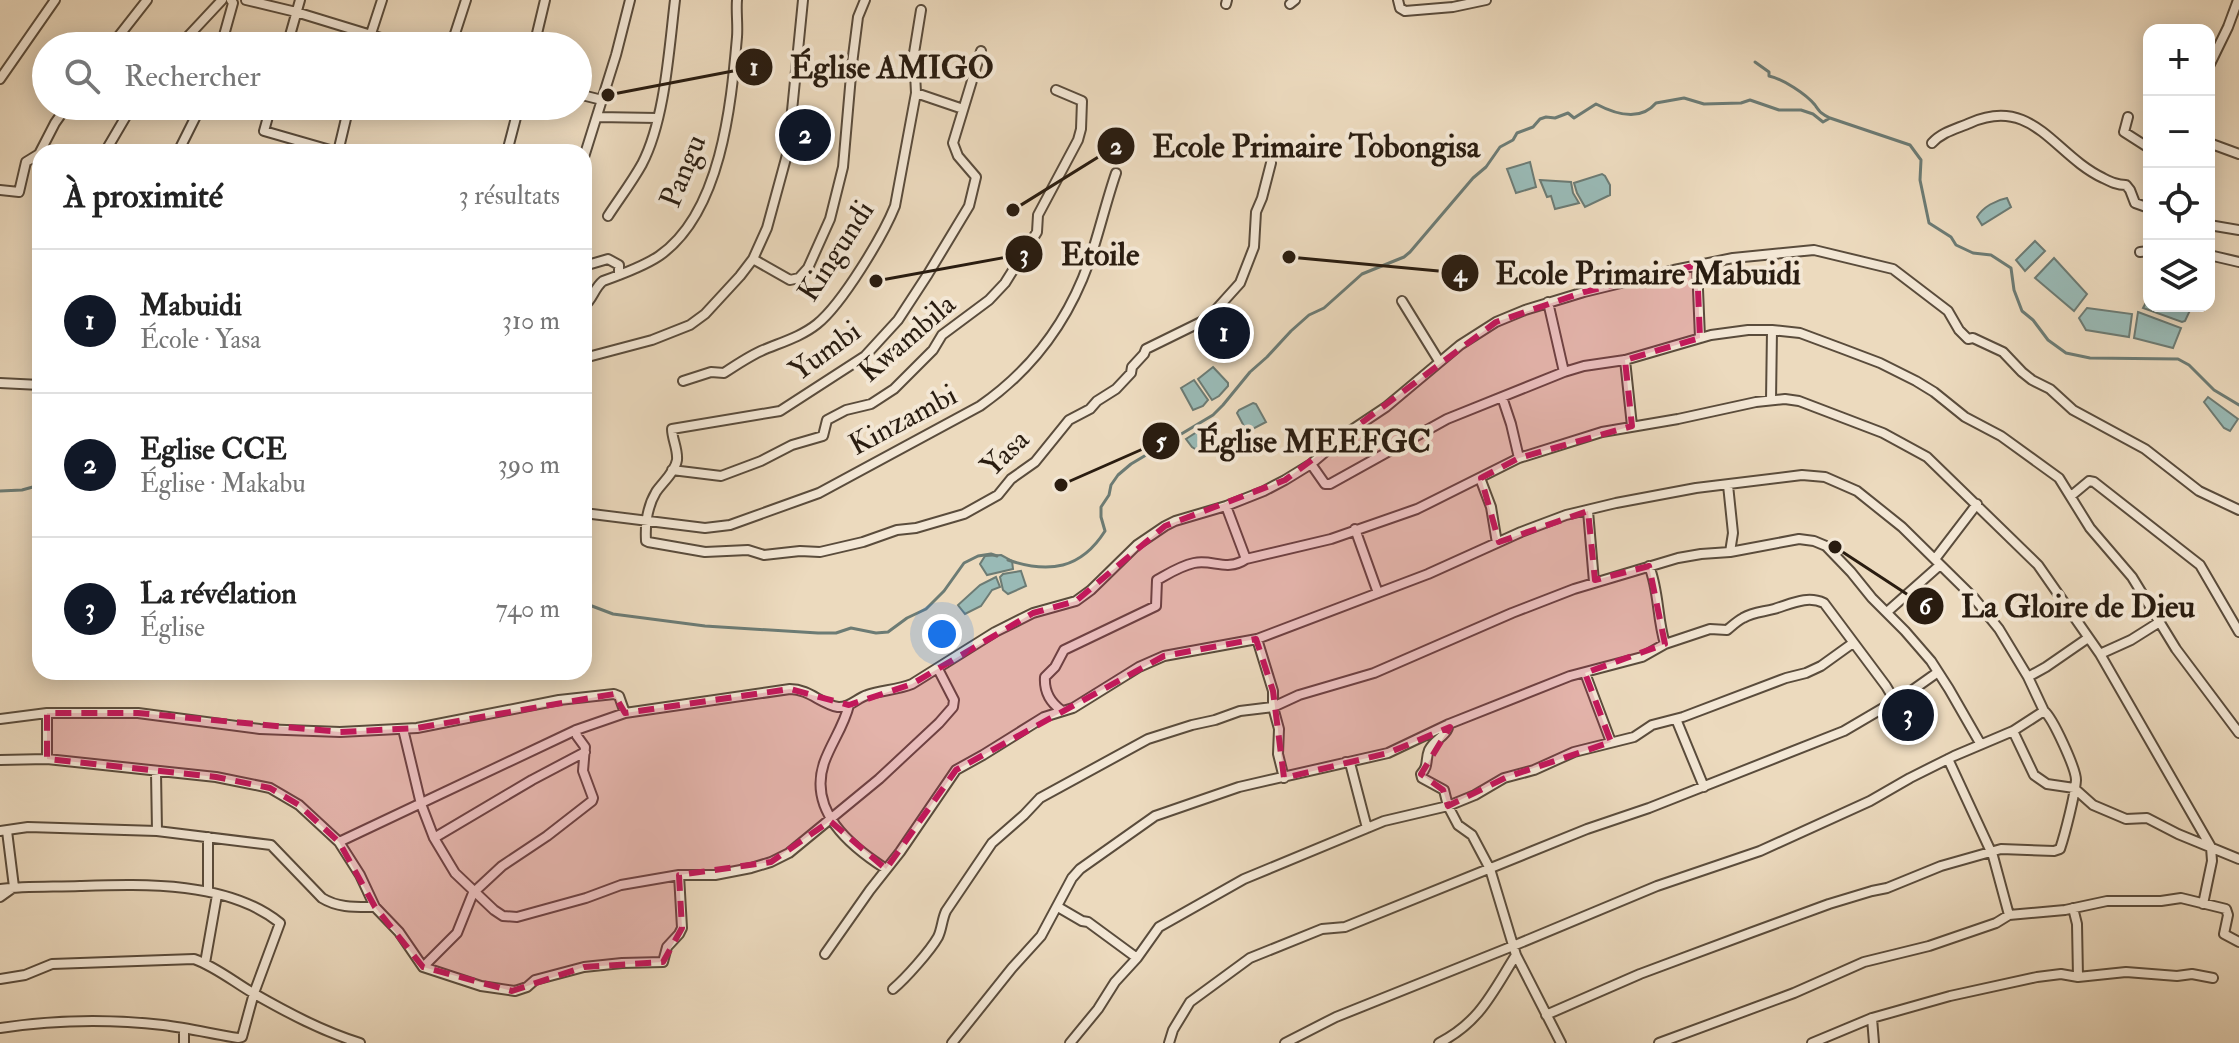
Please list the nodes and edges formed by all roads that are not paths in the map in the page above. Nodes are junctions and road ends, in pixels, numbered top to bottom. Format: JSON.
{"nodes":[{"id":1,"x":55,"y":0,"type":"edge"},
{"id":2,"x":147,"y":0,"type":"edge"},
{"id":3,"x":222,"y":0,"type":"edge"},
{"id":4,"x":231,"y":0,"type":"edge"},
{"id":5,"x":246,"y":0,"type":"edge"},
{"id":6,"x":300,"y":0,"type":"edge"},
{"id":7,"x":382,"y":0,"type":"edge"},
{"id":8,"x":466,"y":0,"type":"edge"},
{"id":9,"x":545,"y":0,"type":"edge"},
{"id":10,"x":630,"y":0,"type":"edge"},
{"id":11,"x":675,"y":0,"type":"edge"},
{"id":12,"x":737,"y":0,"type":"edge"},
{"id":13,"x":803,"y":0,"type":"edge"},
{"id":14,"x":865,"y":0,"type":"edge"},
{"id":15,"x":1398,"y":0,"type":"edge"},
{"id":16,"x":1486,"y":0,"type":"edge"},
{"id":17,"x":2238,"y":0,"type":"edge"},
{"id":18,"x":921,"y":10,"type":"dead end"},
{"id":19,"x":296,"y":12,"type":"junction"},
{"id":20,"x":33,"y":32,"type":"edge"},
{"id":21,"x":122,"y":32,"type":"edge"},
{"id":22,"x":192,"y":32,"type":"edge"},
{"id":23,"x":225,"y":32,"type":"edge"},
{"id":24,"x":291,"y":32,"type":"edge"},
{"id":25,"x":364,"y":32,"type":"edge"},
{"id":26,"x":372,"y":32,"type":"edge"},
{"id":27,"x":456,"y":32,"type":"edge"},
{"id":28,"x":537,"y":32,"type":"edge"},
{"id":29,"x":32,"y":33,"type":"edge"},
{"id":30,"x":981,"y":51,"type":"dead end"},
{"id":31,"x":2215,"y":54,"type":"edge"},
{"id":32,"x":0,"y":79,"type":"edge"},
{"id":33,"x":1056,"y":90,"type":"dead end"},
{"id":34,"x":916,"y":93,"type":"junction"},
{"id":35,"x":592,"y":98,"type":"edge"},
{"id":36,"x":602,"y":100,"type":"junction"},
{"id":37,"x":963,"y":109,"type":"junction"},
{"id":38,"x":597,"y":117,"type":"junction"},
{"id":39,"x":2128,"y":117,"type":"dead end"},
{"id":40,"x":657,"y":118,"type":"junction"},
{"id":41,"x":57,"y":120,"type":"edge"},
{"id":42,"x":124,"y":120,"type":"edge"},
{"id":43,"x":194,"y":120,"type":"edge"},
{"id":44,"x":267,"y":120,"type":"edge"},
{"id":45,"x":346,"y":120,"type":"edge"},
{"id":46,"x":515,"y":120,"type":"edge"},
{"id":47,"x":1932,"y":143,"type":"dead end"},
{"id":48,"x":44,"y":144,"type":"edge"},
{"id":49,"x":110,"y":144,"type":"edge"},
{"id":50,"x":182,"y":144,"type":"edge"},
{"id":51,"x":310,"y":144,"type":"edge"},
{"id":52,"x":340,"y":144,"type":"edge"},
{"id":53,"x":509,"y":144,"type":"edge"},
{"id":54,"x":588,"y":144,"type":"edge"},
{"id":55,"x":2143,"y":144,"type":"edge"},
{"id":56,"x":2215,"y":145,"type":"edge"},
{"id":57,"x":2239,"y":154,"type":"edge"},
{"id":58,"x":32,"y":158,"type":"edge"},
{"id":59,"x":1271,"y":163,"type":"dead end"},
{"id":60,"x":1116,"y":173,"type":"dead end"},
{"id":61,"x":0,"y":190,"type":"edge"},
{"id":62,"x":2143,"y":206,"type":"edge"},
{"id":63,"x":608,"y":216,"type":"dead end"},
{"id":64,"x":2215,"y":226,"type":"edge"},
{"id":65,"x":2239,"y":230,"type":"edge"},
{"id":66,"x":2215,"y":256,"type":"edge"},
{"id":67,"x":753,"y":259,"type":"junction"},
{"id":68,"x":2239,"y":262,"type":"edge"},
{"id":69,"x":592,"y":264,"type":"edge"},
{"id":70,"x":1697,"y":265,"type":"junction"},
{"id":71,"x":619,"y":275,"type":"junction"},
{"id":72,"x":592,"y":297,"type":"edge"},
{"id":73,"x":1402,"y":301,"type":"dead end"},
{"id":74,"x":1548,"y":302,"type":"junction"},
{"id":75,"x":1772,"y":330,"type":"junction"},
{"id":76,"x":1700,"y":338,"type":"junction"},
{"id":77,"x":592,"y":356,"type":"edge"},
{"id":78,"x":1625,"y":360,"type":"junction"},
{"id":79,"x":1439,"y":361,"type":"junction"},
{"id":80,"x":1564,"y":372,"type":"junction"},
{"id":81,"x":683,"y":381,"type":"dead end"},
{"id":82,"x":0,"y":383,"type":"edge"},
{"id":83,"x":32,"y":385,"type":"edge"},
{"id":84,"x":1502,"y":397,"type":"junction"},
{"id":85,"x":1771,"y":400,"type":"junction"},
{"id":86,"x":1632,"y":426,"type":"junction"},
{"id":87,"x":1519,"y":458,"type":"junction"},
{"id":88,"x":1311,"y":464,"type":"junction"},
{"id":89,"x":672,"y":470,"type":"junction"},
{"id":90,"x":1480,"y":478,"type":"junction"},
{"id":91,"x":1728,"y":485,"type":"junction"},
{"id":92,"x":2071,"y":496,"type":"junction"},
{"id":93,"x":1977,"y":504,"type":"junction"},
{"id":94,"x":1226,"y":506,"type":"junction"},
{"id":95,"x":2239,"y":510,"type":"edge"},
{"id":96,"x":1588,"y":511,"type":"junction"},
{"id":97,"x":592,"y":514,"type":"edge"},
{"id":98,"x":645,"y":520,"type":"junction"},
{"id":99,"x":1355,"y":529,"type":"junction"},
{"id":100,"x":1497,"y":543,"type":"junction"},
{"id":101,"x":1730,"y":552,"type":"junction"},
{"id":102,"x":1246,"y":559,"type":"junction"},
{"id":103,"x":1938,"y":562,"type":"junction"},
{"id":104,"x":1649,"y":566,"type":"junction"},
{"id":105,"x":1594,"y":582,"type":"junction"},
{"id":106,"x":1378,"y":593,"type":"junction"},
{"id":107,"x":1887,"y":612,"type":"junction"},
{"id":108,"x":2158,"y":623,"type":"junction"},
{"id":109,"x":2239,"y":632,"type":"edge"},
{"id":110,"x":2088,"y":638,"type":"junction"},
{"id":111,"x":1257,"y":639,"type":"junction"},
{"id":112,"x":1853,"y":643,"type":"junction"},
{"id":113,"x":1665,"y":644,"type":"junction"},
{"id":114,"x":2100,"y":654,"type":"junction"},
{"id":115,"x":938,"y":669,"type":"junction"},
{"id":116,"x":1938,"y":672,"type":"junction"},
{"id":117,"x":1585,"y":673,"type":"junction"},
{"id":118,"x":2028,"y":677,"type":"junction"},
{"id":119,"x":1895,"y":701,"type":"junction"},
{"id":120,"x":849,"y":705,"type":"junction"},
{"id":121,"x":1273,"y":707,"type":"junction"},
{"id":122,"x":1061,"y":710,"type":"junction"},
{"id":123,"x":2044,"y":711,"type":"junction"},
{"id":124,"x":47,"y":713,"type":"junction"},
{"id":125,"x":625,"y":713,"type":"junction"},
{"id":126,"x":0,"y":719,"type":"edge"},
{"id":127,"x":1676,"y":719,"type":"junction"},
{"id":128,"x":1449,"y":724,"type":"junction"},
{"id":129,"x":403,"y":729,"type":"junction"},
{"id":130,"x":576,"y":730,"type":"junction"},
{"id":131,"x":2013,"y":731,"type":"junction"},
{"id":132,"x":2239,"y":733,"type":"edge"},
{"id":133,"x":1611,"y":742,"type":"junction"},
{"id":134,"x":1980,"y":743,"type":"junction"},
{"id":135,"x":585,"y":752,"type":"junction"},
{"id":136,"x":47,"y":759,"type":"junction"},
{"id":137,"x":1948,"y":759,"type":"junction"},
{"id":138,"x":0,"y":760,"type":"edge"},
{"id":139,"x":1341,"y":763,"type":"junction"},
{"id":140,"x":156,"y":772,"type":"junction"},
{"id":141,"x":1284,"y":778,"type":"junction"},
{"id":142,"x":1704,"y":787,"type":"junction"},
{"id":143,"x":2074,"y":788,"type":"junction"},
{"id":144,"x":421,"y":804,"type":"junction"},
{"id":145,"x":1448,"y":806,"type":"junction"},
{"id":146,"x":830,"y":821,"type":"junction"},
{"id":147,"x":1367,"y":828,"type":"junction"},
{"id":148,"x":4,"y":831,"type":"edge"},
{"id":149,"x":157,"y":831,"type":"junction"},
{"id":150,"x":208,"y":837,"type":"junction"},
{"id":151,"x":434,"y":838,"type":"junction"},
{"id":152,"x":339,"y":842,"type":"junction"},
{"id":153,"x":2211,"y":847,"type":"junction"},
{"id":154,"x":1990,"y":852,"type":"junction"},
{"id":155,"x":2239,"y":858,"type":"edge"},
{"id":156,"x":886,"y":869,"type":"junction"},
{"id":157,"x":1490,"y":869,"type":"junction"},
{"id":158,"x":679,"y":875,"type":"junction"},
{"id":159,"x":13,"y":887,"type":"junction"},
{"id":160,"x":0,"y":889,"type":"edge"},
{"id":161,"x":212,"y":893,"type":"junction"},
{"id":162,"x":473,"y":893,"type":"junction"},
{"id":163,"x":0,"y":897,"type":"edge"},
{"id":164,"x":2203,"y":904,"type":"junction"},
{"id":165,"x":375,"y":907,"type":"junction"},
{"id":166,"x":1058,"y":907,"type":"junction"},
{"id":167,"x":2073,"y":908,"type":"junction"},
{"id":168,"x":2009,"y":915,"type":"junction"},
{"id":169,"x":2239,"y":942,"type":"edge"},
{"id":170,"x":1514,"y":951,"type":"junction"},
{"id":171,"x":825,"y":954,"type":"dead end"},
{"id":172,"x":1137,"y":958,"type":"junction"},
{"id":173,"x":205,"y":963,"type":"junction"},
{"id":174,"x":423,"y":967,"type":"junction"},
{"id":175,"x":2078,"y":977,"type":"junction"},
{"id":176,"x":2213,"y":978,"type":"dead end"},
{"id":177,"x":0,"y":979,"type":"edge"},
{"id":178,"x":893,"y":989,"type":"dead end"},
{"id":179,"x":254,"y":993,"type":"junction"},
{"id":180,"x":1546,"y":1015,"type":"junction"},
{"id":181,"x":1872,"y":1018,"type":"junction"},
{"id":182,"x":0,"y":1028,"type":"edge"},
{"id":183,"x":184,"y":1030,"type":"junction"},
{"id":184,"x":1557,"y":1041,"type":"edge"},
{"id":185,"x":184,"y":1043,"type":"edge"},
{"id":186,"x":360,"y":1043,"type":"edge"},
{"id":187,"x":952,"y":1043,"type":"edge"},
{"id":188,"x":1070,"y":1043,"type":"edge"},
{"id":189,"x":1169,"y":1043,"type":"edge"},
{"id":190,"x":1285,"y":1043,"type":"edge"},
{"id":191,"x":1439,"y":1043,"type":"edge"},
{"id":192,"x":1659,"y":1043,"type":"edge"},
{"id":193,"x":1812,"y":1043,"type":"edge"},
{"id":194,"x":1874,"y":1043,"type":"edge"}],
"edges":[{"from":1,"to":20,"type":"street"},
{"from":2,"to":21,"type":"street"},
{"from":3,"to":22,"type":"street"},
{"from":4,"to":23,"type":"street"},
{"from":5,"to":19,"type":"street"},
{"from":6,"to":19,"type":"street"},
{"from":7,"to":26,"type":"street"},
{"from":8,"to":27,"type":"street"},
{"from":9,"to":28,"type":"street"},
{"from":10,"to":36,"type":"street"},
{"from":11,"to":40,"type":"street"},
{"from":12,"to":71,"type":"street","name":"Pangu"},
{"from":13,"to":67,"type":"street"},
{"from":14,"to":67,"type":"street"},
{"from":15,"to":16,"type":"street"},
{"from":17,"to":31,"type":"street"},
{"from":18,"to":34,"type":"street","name":"Kingundi"},
{"from":19,"to":24,"type":"street"},
{"from":19,"to":25,"type":"street"},
{"from":29,"to":32,"type":"street"},
{"from":30,"to":37,"type":"street","name":"Yumbi"},
{"from":33,"to":89,"type":"street","name":"Kwambila"},
{"from":34,"to":37,"type":"street"},
{"from":34,"to":81,"type":"street","name":"Kingundi"},
{"from":35,"to":36,"type":"street"},
{"from":36,"to":38,"type":"street"},
{"from":37,"to":89,"type":"street","name":"Yumbi"},
{"from":38,"to":40,"type":"street"},
{"from":38,"to":54,"type":"street"},
{"from":39,"to":55,"type":"street"},
{"from":40,"to":63,"type":"street"},
{"from":41,"to":48,"type":"street"},
{"from":42,"to":49,"type":"street"},
{"from":43,"to":50,"type":"street"},
{"from":44,"to":51,"type":"street"},
{"from":45,"to":52,"type":"street"},
{"from":46,"to":53,"type":"street"},
{"from":47,"to":62,"type":"street"},
{"from":56,"to":57,"type":"street"},
{"from":58,"to":61,"type":"street"},
{"from":59,"to":98,"type":"street","name":"Yasa"},
{"from":60,"to":98,"type":"street","name":"Kinzambi"},
{"from":64,"to":65,"type":"street"},
{"from":66,"to":68,"type":"street"},
{"from":67,"to":77,"type":"street"},
{"from":69,"to":71,"type":"street"},
{"from":70,"to":74,"type":"street"},
{"from":70,"to":76,"type":"street"},
{"from":70,"to":95,"type":"street"},
{"from":71,"to":72,"type":"street","name":"Pangu"},
{"from":73,"to":79,"type":"street"},
{"from":74,"to":79,"type":"street"},
{"from":74,"to":80,"type":"street"},
{"from":75,"to":76,"type":"street"},
{"from":75,"to":85,"type":"street"},
{"from":75,"to":92,"type":"street"},
{"from":76,"to":78,"type":"street"},
{"from":78,"to":80,"type":"street"},
{"from":78,"to":86,"type":"street"},
{"from":79,"to":88,"type":"street"},
{"from":80,"to":84,"type":"street"},
{"from":82,"to":83,"type":"street"},
{"from":84,"to":87,"type":"street"},
{"from":84,"to":88,"type":"street"},
{"from":85,"to":86,"type":"street"},
{"from":85,"to":93,"type":"street"},
{"from":86,"to":87,"type":"street"},
{"from":87,"to":90,"type":"street"},
{"from":88,"to":94,"type":"street"},
{"from":89,"to":98,"type":"street"},
{"from":90,"to":99,"type":"street"},
{"from":90,"to":100,"type":"street"},
{"from":91,"to":96,"type":"street"},
{"from":91,"to":101,"type":"street"},
{"from":91,"to":103,"type":"street"},
{"from":92,"to":108,"type":"street"},
{"from":92,"to":109,"type":"street"},
{"from":93,"to":103,"type":"street"},
{"from":93,"to":110,"type":"street"},
{"from":94,"to":102,"type":"street"},
{"from":94,"to":115,"type":"street"},
{"from":96,"to":100,"type":"street"},
{"from":96,"to":105,"type":"street"},
{"from":97,"to":98,"type":"street","name":"Kinzambi"},
{"from":99,"to":102,"type":"street"},
{"from":99,"to":106,"type":"street"},
{"from":100,"to":106,"type":"street"},
{"from":101,"to":104,"type":"street"},
{"from":101,"to":107,"type":"street"},
{"from":102,"to":122,"type":"street"},
{"from":103,"to":107,"type":"street"},
{"from":103,"to":118,"type":"street"},
{"from":104,"to":105,"type":"street"},
{"from":104,"to":113,"type":"street"},
{"from":105,"to":121,"type":"street"},
{"from":106,"to":111,"type":"street"},
{"from":107,"to":116,"type":"street"},
{"from":108,"to":114,"type":"street"},
{"from":108,"to":132,"type":"street"},
{"from":110,"to":114,"type":"street"},
{"from":110,"to":118,"type":"street"},
{"from":111,"to":121,"type":"street"},
{"from":111,"to":122,"type":"street"},
{"from":112,"to":113,"type":"street"},
{"from":112,"to":119,"type":"street"},
{"from":112,"to":127,"type":"street"},
{"from":113,"to":117,"type":"street"},
{"from":114,"to":153,"type":"street"},
{"from":115,"to":120,"type":"street"},
{"from":115,"to":146,"type":"street"},
{"from":116,"to":119,"type":"street"},
{"from":116,"to":134,"type":"street"},
{"from":117,"to":128,"type":"street"},
{"from":117,"to":133,"type":"street"},
{"from":118,"to":123,"type":"street"},
{"from":119,"to":142,"type":"street"},
{"from":120,"to":125,"type":"street"},
{"from":120,"to":146,"type":"street"},
{"from":121,"to":141,"type":"street"},
{"from":121,"to":178,"type":"street"},
{"from":122,"to":156,"type":"street"},
{"from":123,"to":131,"type":"street"},
{"from":123,"to":143,"type":"street"},
{"from":124,"to":126,"type":"street"},
{"from":124,"to":129,"type":"street"},
{"from":124,"to":136,"type":"street"},
{"from":125,"to":129,"type":"street"},
{"from":125,"to":130,"type":"street"},
{"from":127,"to":133,"type":"street"},
{"from":127,"to":142,"type":"street"},
{"from":128,"to":139,"type":"street"},
{"from":128,"to":145,"type":"street"},
{"from":129,"to":144,"type":"street"},
{"from":130,"to":135,"type":"street"},
{"from":130,"to":144,"type":"street"},
{"from":131,"to":134,"type":"street"},
{"from":131,"to":143,"type":"street"},
{"from":133,"to":145,"type":"street"},
{"from":134,"to":137,"type":"street"},
{"from":135,"to":151,"type":"street"},
{"from":135,"to":162,"type":"street"},
{"from":136,"to":138,"type":"street"},
{"from":136,"to":140,"type":"street"},
{"from":137,"to":154,"type":"street"},
{"from":137,"to":170,"type":"street"},
{"from":139,"to":141,"type":"street"},
{"from":139,"to":147,"type":"street"},
{"from":140,"to":149,"type":"street"},
{"from":140,"to":152,"type":"street"},
{"from":141,"to":166,"type":"street"},
{"from":142,"to":157,"type":"street"},
{"from":143,"to":153,"type":"street"},
{"from":143,"to":154,"type":"street"},
{"from":144,"to":151,"type":"street"},
{"from":144,"to":152,"type":"street"},
{"from":145,"to":147,"type":"street"},
{"from":145,"to":157,"type":"street"},
{"from":146,"to":156,"type":"street"},
{"from":146,"to":158,"type":"street"},
{"from":147,"to":172,"type":"street"},
{"from":148,"to":149,"type":"street"},
{"from":148,"to":159,"type":"street"},
{"from":149,"to":150,"type":"street"},
{"from":150,"to":161,"type":"street"},
{"from":150,"to":165,"type":"street"},
{"from":151,"to":162,"type":"street"},
{"from":152,"to":165,"type":"street"},
{"from":153,"to":155,"type":"street"},
{"from":153,"to":164,"type":"street"},
{"from":154,"to":168,"type":"street"},
{"from":154,"to":180,"type":"street"},
{"from":156,"to":171,"type":"street"},
{"from":157,"to":170,"type":"street"},
{"from":157,"to":189,"type":"street"},
{"from":158,"to":162,"type":"street"},
{"from":158,"to":174,"type":"street"},
{"from":159,"to":160,"type":"street"},
{"from":159,"to":161,"type":"street"},
{"from":159,"to":163,"type":"street"},
{"from":161,"to":173,"type":"street"},
{"from":161,"to":179,"type":"street"},
{"from":162,"to":174,"type":"street"},
{"from":164,"to":167,"type":"street"},
{"from":164,"to":169,"type":"street"},
{"from":165,"to":174,"type":"street"},
{"from":166,"to":172,"type":"street"},
{"from":166,"to":187,"type":"street"},
{"from":167,"to":168,"type":"street"},
{"from":167,"to":175,"type":"street"},
{"from":168,"to":192,"type":"street"},
{"from":170,"to":180,"type":"street"},
{"from":170,"to":190,"type":"street"},
{"from":170,"to":191,"type":"street"},
{"from":172,"to":188,"type":"street"},
{"from":173,"to":177,"type":"street"},
{"from":173,"to":179,"type":"street"},
{"from":175,"to":176,"type":"street"},
{"from":175,"to":181,"type":"street"},
{"from":179,"to":183,"type":"street"},
{"from":179,"to":186,"type":"street"},
{"from":180,"to":184,"type":"street"},
{"from":181,"to":193,"type":"street"},
{"from":181,"to":194,"type":"street"},
{"from":182,"to":183,"type":"street"},
{"from":183,"to":185,"type":"street"}]}
